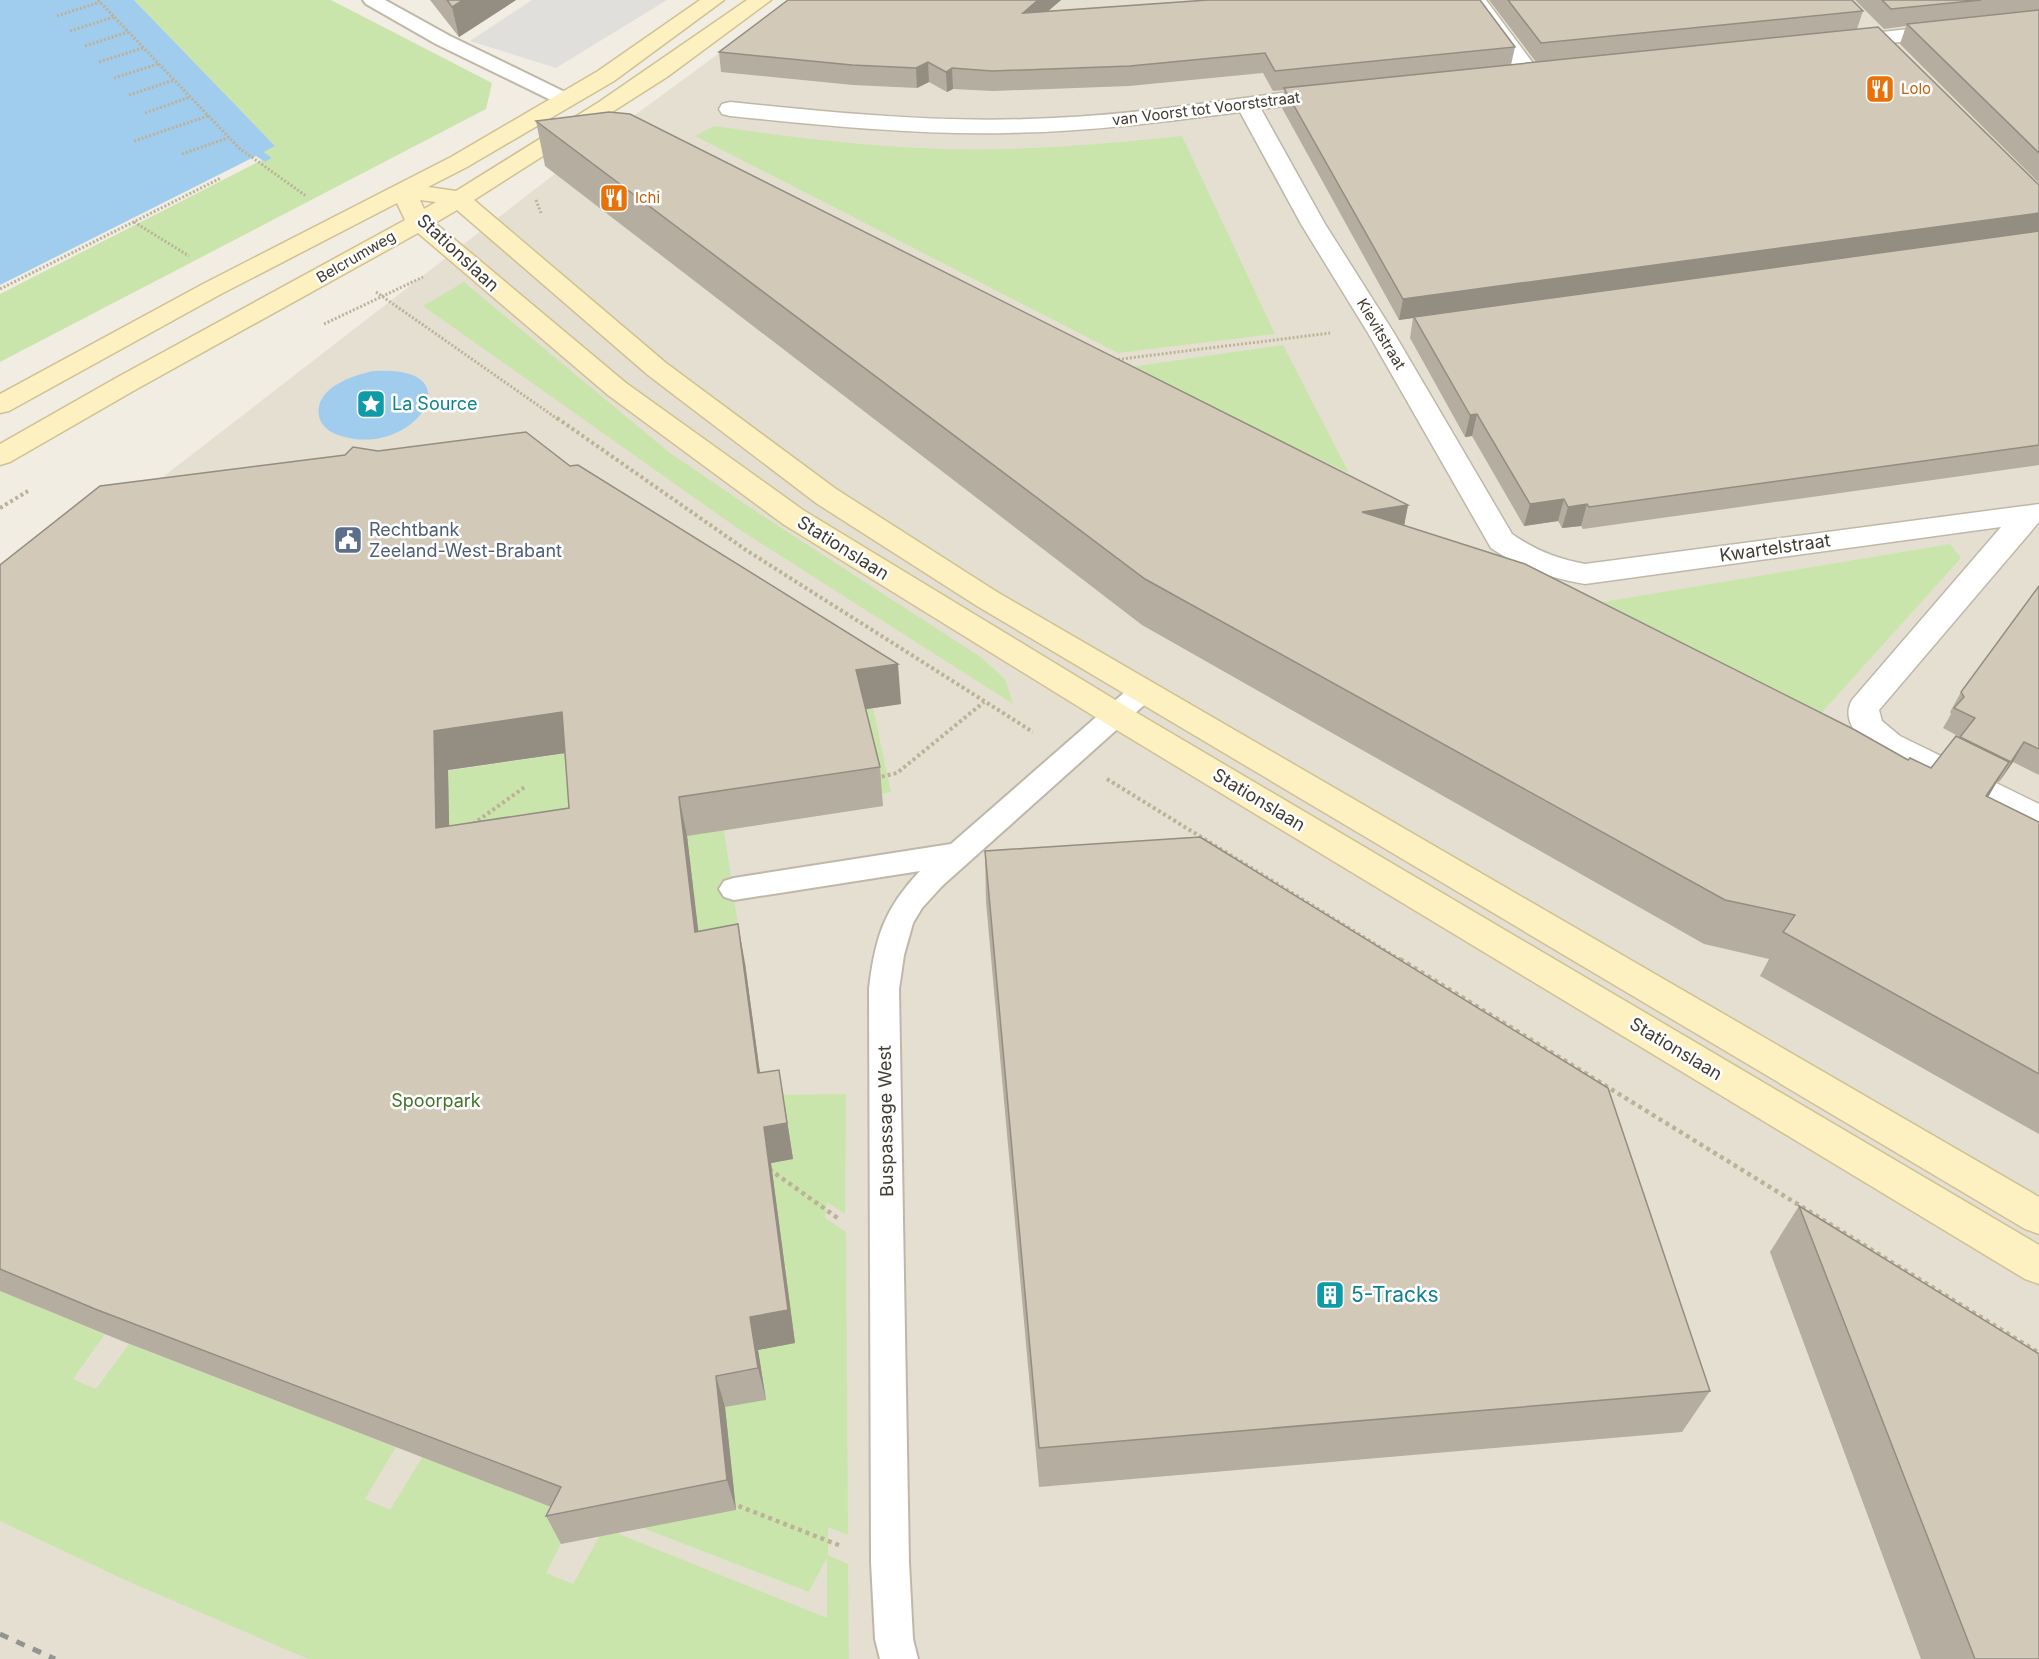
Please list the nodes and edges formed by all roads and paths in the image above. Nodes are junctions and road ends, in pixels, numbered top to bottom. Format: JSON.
{"nodes":[{"id":1,"x":372,"y":0,"type":"edge"},
{"id":2,"x":714,"y":0,"type":"edge"},
{"id":3,"x":761,"y":0,"type":"edge"},
{"id":4,"x":1476,"y":0,"type":"edge"},
{"id":5,"x":99,"y":1,"type":"edge"},
{"id":6,"x":57,"y":16,"type":"dead end"},
{"id":7,"x":114,"y":17,"type":"junction"},
{"id":8,"x":1970,"y":29,"type":"edge"},
{"id":9,"x":70,"y":31,"type":"dead end"},
{"id":10,"x":1870,"y":31,"type":"junction"},
{"id":11,"x":129,"y":32,"type":"junction"},
{"id":12,"x":1820,"y":44,"type":"edge"},
{"id":13,"x":85,"y":46,"type":"dead end"},
{"id":14,"x":143,"y":48,"type":"junction"},
{"id":15,"x":1894,"y":54,"type":"edge"},
{"id":16,"x":99,"y":62,"type":"dead end"},
{"id":17,"x":158,"y":64,"type":"junction"},
{"id":18,"x":1553,"y":71,"type":"edge"},
{"id":19,"x":1530,"y":74,"type":"junction"},
{"id":20,"x":1507,"y":76,"type":"edge"},
{"id":21,"x":114,"y":78,"type":"dead end"},
{"id":22,"x":174,"y":80,"type":"junction"},
{"id":23,"x":1353,"y":92,"type":"edge"},
{"id":24,"x":129,"y":95,"type":"dead end"},
{"id":25,"x":190,"y":97,"type":"junction"},
{"id":26,"x":566,"y":100,"type":"junction"},
{"id":27,"x":1246,"y":103,"type":"junction"},
{"id":28,"x":730,"y":109,"type":"dead end"},
{"id":29,"x":145,"y":113,"type":"dead end"},
{"id":30,"x":208,"y":116,"type":"junction"},
{"id":31,"x":228,"y":138,"type":"junction"},
{"id":32,"x":134,"y":141,"type":"dead end"},
{"id":33,"x":183,"y":154,"type":"dead end"},
{"id":34,"x":221,"y":178,"type":"dead end"},
{"id":35,"x":403,"y":191,"type":"junction"},
{"id":36,"x":457,"y":198,"type":"junction"},
{"id":37,"x":312,"y":200,"type":"dead end"},
{"id":38,"x":536,"y":200,"type":"dead end"},
{"id":39,"x":544,"y":217,"type":"dead end"},
{"id":40,"x":418,"y":221,"type":"junction"},
{"id":41,"x":134,"y":222,"type":"junction"},
{"id":42,"x":196,"y":261,"type":"dead end"},
{"id":43,"x":0,"y":289,"type":"edge"},
{"id":44,"x":382,"y":297,"type":"dead end"},
{"id":45,"x":1388,"y":330,"type":"junction"},
{"id":46,"x":1107,"y":361,"type":"edge"},
{"id":47,"x":0,"y":405,"type":"edge"},
{"id":48,"x":0,"y":456,"type":"edge"},
{"id":49,"x":2033,"y":514,"type":"edge"},
{"id":50,"x":1524,"y":558,"type":"joint"},
{"id":51,"x":1143,"y":691,"type":"junction"},
{"id":52,"x":984,"y":702,"type":"junction"},
{"id":53,"x":1116,"y":715,"type":"junction"},
{"id":54,"x":1070,"y":756,"type":"junction"},
{"id":55,"x":867,"y":779,"type":"edge"},
{"id":56,"x":526,"y":786,"type":"dead end"},
{"id":57,"x":2039,"y":819,"type":"edge"},
{"id":58,"x":471,"y":826,"type":"edge"},
{"id":59,"x":961,"y":854,"type":"junction"},
{"id":60,"x":734,"y":888,"type":"dead end"},
{"id":61,"x":766,"y":1167,"type":"edge"},
{"id":62,"x":826,"y":1211,"type":"dead end"},
{"id":63,"x":2039,"y":1217,"type":"edge"},
{"id":64,"x":2039,"y":1266,"type":"edge"},
{"id":65,"x":2039,"y":1353,"type":"edge"},
{"id":66,"x":723,"y":1500,"type":"edge"},
{"id":67,"x":828,"y":1542,"type":"dead end"},
{"id":68,"x":899,"y":1659,"type":"edge"}],
"edges":[{"from":1,"to":26,"type":"lane"},
{"from":2,"to":26,"type":"main road","name":"Belcrumweg"},
{"from":3,"to":36,"type":"main road","name":"Belcrumweg"},
{"from":4,"to":19,"type":"street"},
{"from":5,"to":6,"type":"path"},
{"from":5,"to":7,"type":"path"},
{"from":7,"to":9,"type":"path"},
{"from":7,"to":11,"type":"path"},
{"from":8,"to":10,"type":"street"},
{"from":10,"to":12,"type":"street"},
{"from":10,"to":15,"type":"street"},
{"from":11,"to":13,"type":"path"},
{"from":11,"to":14,"type":"path"},
{"from":14,"to":16,"type":"path"},
{"from":14,"to":17,"type":"path"},
{"from":17,"to":21,"type":"path"},
{"from":17,"to":22,"type":"path"},
{"from":18,"to":19,"type":"street"},
{"from":19,"to":20,"type":"street"},
{"from":22,"to":24,"type":"path"},
{"from":22,"to":25,"type":"path"},
{"from":23,"to":27,"type":"street","name":"van Voorst tot Voorststraat"},
{"from":25,"to":29,"type":"path"},
{"from":25,"to":30,"type":"path"},
{"from":26,"to":35,"type":"main road","name":"Belcrumweg"},
{"from":27,"to":28,"type":"street","name":"van Voorst tot Voorststraat"},
{"from":27,"to":45,"type":"street","name":"Kievitstraat"},
{"from":30,"to":31,"type":"path"},
{"from":30,"to":32,"type":"path"},
{"from":31,"to":33,"type":"path"},
{"from":31,"to":37,"type":"path"},
{"from":34,"to":41,"type":"path"},
{"from":35,"to":36,"type":"main road","name":"Stationslaan"},
{"from":35,"to":40,"type":"main road","name":"Stationslaan"},
{"from":35,"to":47,"type":"main road","name":"Belcrumweg"},
{"from":36,"to":40,"type":"main road","name":"Belcrumweg"},
{"from":36,"to":51,"type":"main road","name":"Stationslaan"},
{"from":38,"to":39,"type":"path"},
{"from":40,"to":48,"type":"main road","name":"Belcrumweg"},
{"from":40,"to":53,"type":"main road","name":"Stationslaan"},
{"from":41,"to":42,"type":"path"},
{"from":41,"to":43,"type":"path"},
{"from":44,"to":52,"type":"path"},
{"from":45,"to":46,"type":"path"},
{"from":45,"to":50,"type":"street","name":"Kievitstraat"},
{"from":49,"to":50,"type":"street","name":"Kwartelstraat"},
{"from":49,"to":57,"type":"street","name":"Kwartelstraat"},
{"from":51,"to":53,"type":"lane","name":"Buspassage West"},
{"from":51,"to":63,"type":"main road","name":"Stationslaan"},
{"from":52,"to":54,"type":"path"},
{"from":52,"to":55,"type":"path"},
{"from":53,"to":54,"type":"lane","name":"Buspassage West"},
{"from":53,"to":64,"type":"main road","name":"Stationslaan"},
{"from":54,"to":59,"type":"lane","name":"Buspassage West"},
{"from":54,"to":65,"type":"path"},
{"from":56,"to":58,"type":"path"},
{"from":59,"to":60,"type":"lane"},
{"from":59,"to":68,"type":"lane","name":"Buspassage West"},
{"from":61,"to":62,"type":"path"},
{"from":66,"to":67,"type":"path"}]}
